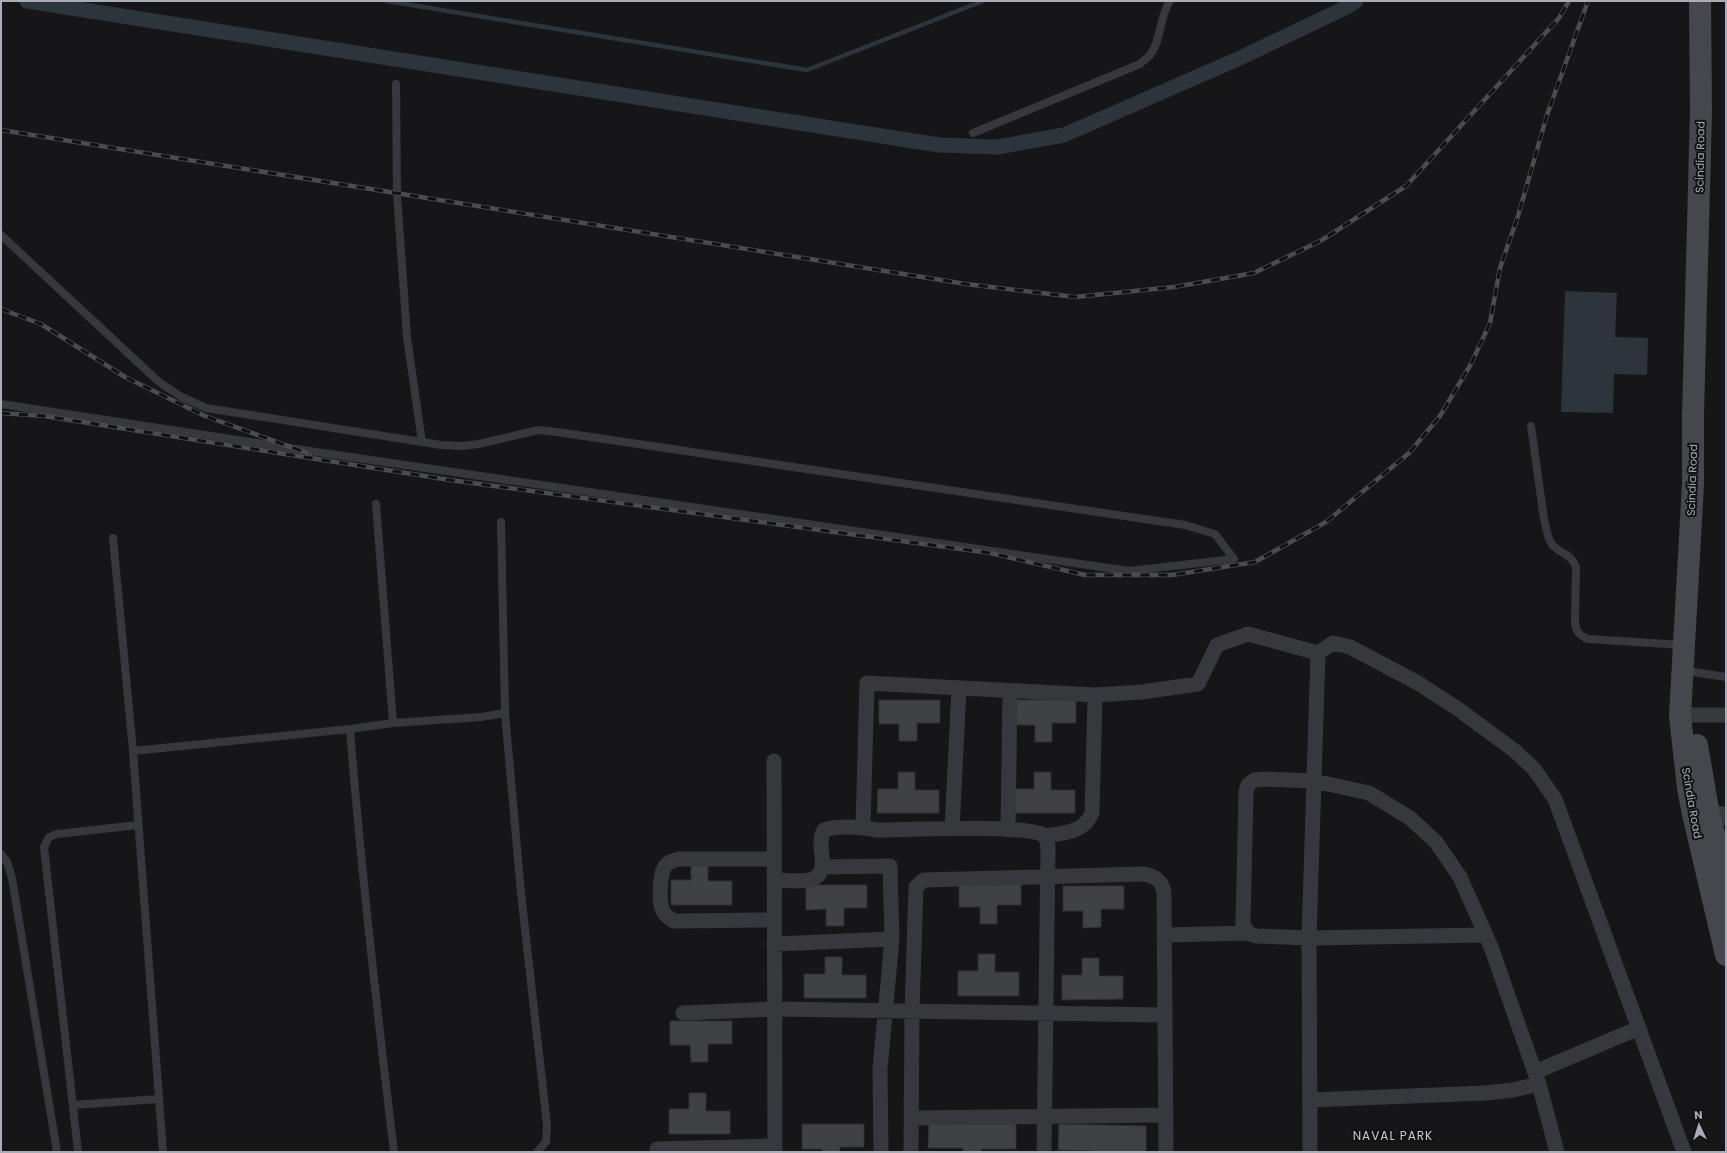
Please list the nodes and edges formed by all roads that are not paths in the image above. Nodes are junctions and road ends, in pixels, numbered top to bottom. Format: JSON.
{"nodes":[{"id":1,"x":1170,"y":1,"type":"edge"},
{"id":2,"x":1700,"y":1,"type":"edge"},
{"id":3,"x":1711,"y":1,"type":"edge"},
{"id":4,"x":396,"y":84,"type":"dead end"},
{"id":5,"x":973,"y":133,"type":"dead end"},
{"id":6,"x":1,"y":235,"type":"edge"},
{"id":7,"x":1,"y":404,"type":"edge"},
{"id":8,"x":1531,"y":426,"type":"dead end"},
{"id":9,"x":422,"y":442,"type":"junction"},
{"id":10,"x":1698,"y":496,"type":"junction"},
{"id":11,"x":376,"y":504,"type":"dead end"},
{"id":12,"x":501,"y":522,"type":"dead end"},
{"id":13,"x":113,"y":538,"type":"dead end"},
{"id":14,"x":1684,"y":645,"type":"junction"},
{"id":15,"x":1318,"y":653,"type":"junction"},
{"id":16,"x":1688,"y":673,"type":"junction"},
{"id":17,"x":1726,"y":677,"type":"edge"},
{"id":18,"x":959,"y":688,"type":"junction"},
{"id":19,"x":1010,"y":692,"type":"junction"},
{"id":20,"x":1095,"y":695,"type":"junction"},
{"id":21,"x":505,"y":713,"type":"junction"},
{"id":22,"x":1691,"y":715,"type":"junction"},
{"id":23,"x":1726,"y":715,"type":"edge"},
{"id":24,"x":393,"y":723,"type":"junction"},
{"id":25,"x":350,"y":729,"type":"junction"},
{"id":26,"x":133,"y":751,"type":"junction"},
{"id":27,"x":774,"y":761,"type":"dead end"},
{"id":28,"x":1314,"y":781,"type":"junction"},
{"id":29,"x":1709,"y":815,"type":"edge"},
{"id":30,"x":138,"y":825,"type":"junction"},
{"id":31,"x":863,"y":828,"type":"junction"},
{"id":32,"x":952,"y":829,"type":"junction"},
{"id":33,"x":1008,"y":830,"type":"junction"},
{"id":34,"x":1044,"y":836,"type":"junction"},
{"id":35,"x":1,"y":854,"type":"edge"},
{"id":36,"x":774,"y":858,"type":"junction"},
{"id":37,"x":823,"y":867,"type":"junction"},
{"id":38,"x":1048,"y":878,"type":"junction"},
{"id":39,"x":774,"y":880,"type":"junction"},
{"id":40,"x":1719,"y":883,"type":"edge"},
{"id":41,"x":774,"y":920,"type":"junction"},
{"id":42,"x":1248,"y":932,"type":"junction"},
{"id":43,"x":1164,"y":935,"type":"junction"},
{"id":44,"x":1486,"y":935,"type":"junction"},
{"id":45,"x":1309,"y":938,"type":"junction"},
{"id":46,"x":892,"y":939,"type":"junction"},
{"id":47,"x":774,"y":944,"type":"junction"},
{"id":48,"x":1726,"y":955,"type":"edge"},
{"id":49,"x":775,"y":1009,"type":"junction"},
{"id":50,"x":886,"y":1009,"type":"junction"},
{"id":51,"x":912,"y":1012,"type":"junction"},
{"id":52,"x":683,"y":1013,"type":"dead end"},
{"id":53,"x":1046,"y":1013,"type":"junction"},
{"id":54,"x":1165,"y":1015,"type":"junction"},
{"id":55,"x":1639,"y":1028,"type":"junction"},
{"id":56,"x":1537,"y":1078,"type":"junction"},
{"id":57,"x":158,"y":1099,"type":"junction"},
{"id":58,"x":1310,"y":1100,"type":"junction"},
{"id":59,"x":73,"y":1105,"type":"junction"},
{"id":60,"x":1166,"y":1116,"type":"junction"},
{"id":61,"x":1044,"y":1117,"type":"junction"},
{"id":62,"x":911,"y":1118,"type":"junction"},
{"id":63,"x":658,"y":1149,"type":"dead end"},
{"id":64,"x":775,"y":1149,"type":"edge"},
{"id":65,"x":57,"y":1152,"type":"edge"},
{"id":66,"x":78,"y":1152,"type":"edge"},
{"id":67,"x":163,"y":1152,"type":"edge"},
{"id":68,"x":394,"y":1152,"type":"edge"},
{"id":69,"x":537,"y":1152,"type":"edge"},
{"id":70,"x":881,"y":1152,"type":"edge"},
{"id":71,"x":911,"y":1152,"type":"edge"},
{"id":72,"x":1044,"y":1152,"type":"edge"},
{"id":73,"x":1166,"y":1152,"type":"edge"},
{"id":74,"x":1310,"y":1152,"type":"edge"},
{"id":75,"x":1557,"y":1152,"type":"edge"},
{"id":76,"x":1684,"y":1152,"type":"edge"}],
"edges":[{"from":1,"to":5,"type":"lane"},
{"from":2,"to":10,"type":"main road","name":"Scindia Road"},
{"from":3,"to":10,"type":"main road","name":"Scindia Road"},
{"from":4,"to":9,"type":"lane"},
{"from":6,"to":9,"type":"lane"},
{"from":7,"to":9,"type":"lane"},
{"from":8,"to":14,"type":"lane"},
{"from":10,"to":14,"type":"main road","name":"Scindia Road"},
{"from":10,"to":16,"type":"main road","name":"Scindia Road"},
{"from":11,"to":24,"type":"lane"},
{"from":12,"to":21,"type":"lane"},
{"from":13,"to":26,"type":"lane"},
{"from":14,"to":16,"type":"main road","name":"Scindia Road"},
{"from":15,"to":20,"type":"street"},
{"from":15,"to":28,"type":"street"},
{"from":15,"to":55,"type":"street"},
{"from":16,"to":17,"type":"lane"},
{"from":16,"to":22,"type":"main road","name":"Scindia Road"},
{"from":16,"to":29,"type":"main road","name":"Scindia Road"},
{"from":18,"to":19,"type":"street"},
{"from":18,"to":31,"type":"street"},
{"from":18,"to":32,"type":"street"},
{"from":19,"to":20,"type":"street"},
{"from":19,"to":33,"type":"street"},
{"from":20,"to":34,"type":"street"},
{"from":21,"to":24,"type":"lane"},
{"from":21,"to":69,"type":"lane"},
{"from":22,"to":23,"type":"street"},
{"from":22,"to":29,"type":"main road","name":"Scindia Road"},
{"from":24,"to":25,"type":"lane"},
{"from":25,"to":26,"type":"lane"},
{"from":25,"to":68,"type":"lane"},
{"from":26,"to":30,"type":"lane"},
{"from":27,"to":36,"type":"street"},
{"from":28,"to":42,"type":"street"},
{"from":28,"to":44,"type":"street"},
{"from":28,"to":45,"type":"street"},
{"from":29,"to":40,"type":"main road","name":"Scindia Road"},
{"from":30,"to":57,"type":"lane"},
{"from":30,"to":59,"type":"lane"},
{"from":31,"to":32,"type":"street"},
{"from":31,"to":37,"type":"street"},
{"from":32,"to":33,"type":"street"},
{"from":33,"to":34,"type":"street"},
{"from":34,"to":38,"type":"street"},
{"from":35,"to":65,"type":"lane"},
{"from":36,"to":39,"type":"street"},
{"from":36,"to":41,"type":"street"},
{"from":37,"to":39,"type":"street"},
{"from":37,"to":46,"type":"street"},
{"from":38,"to":43,"type":"street"},
{"from":38,"to":51,"type":"street"},
{"from":38,"to":53,"type":"street"},
{"from":39,"to":41,"type":"street"},
{"from":40,"to":48,"type":"main road","name":"Scindia Road"},
{"from":41,"to":47,"type":"street"},
{"from":42,"to":43,"type":"street"},
{"from":42,"to":45,"type":"street"},
{"from":43,"to":54,"type":"street"},
{"from":44,"to":45,"type":"street"},
{"from":44,"to":56,"type":"street"},
{"from":45,"to":58,"type":"street"},
{"from":46,"to":47,"type":"street"},
{"from":46,"to":50,"type":"street"},
{"from":47,"to":49,"type":"street"},
{"from":49,"to":50,"type":"street"},
{"from":49,"to":52,"type":"street"},
{"from":49,"to":64,"type":"street"},
{"from":50,"to":51,"type":"street"},
{"from":50,"to":70,"type":"street"},
{"from":51,"to":53,"type":"street"},
{"from":51,"to":62,"type":"street"},
{"from":53,"to":54,"type":"street"},
{"from":53,"to":61,"type":"street"},
{"from":54,"to":60,"type":"street"},
{"from":55,"to":56,"type":"street"},
{"from":55,"to":76,"type":"street"},
{"from":56,"to":58,"type":"street"},
{"from":56,"to":75,"type":"street"},
{"from":57,"to":59,"type":"lane"},
{"from":57,"to":67,"type":"lane"},
{"from":58,"to":74,"type":"street"},
{"from":59,"to":66,"type":"lane"},
{"from":60,"to":61,"type":"street"},
{"from":60,"to":73,"type":"street"},
{"from":61,"to":62,"type":"street"},
{"from":61,"to":72,"type":"street"},
{"from":62,"to":71,"type":"street"},
{"from":63,"to":64,"type":"street"}]}
